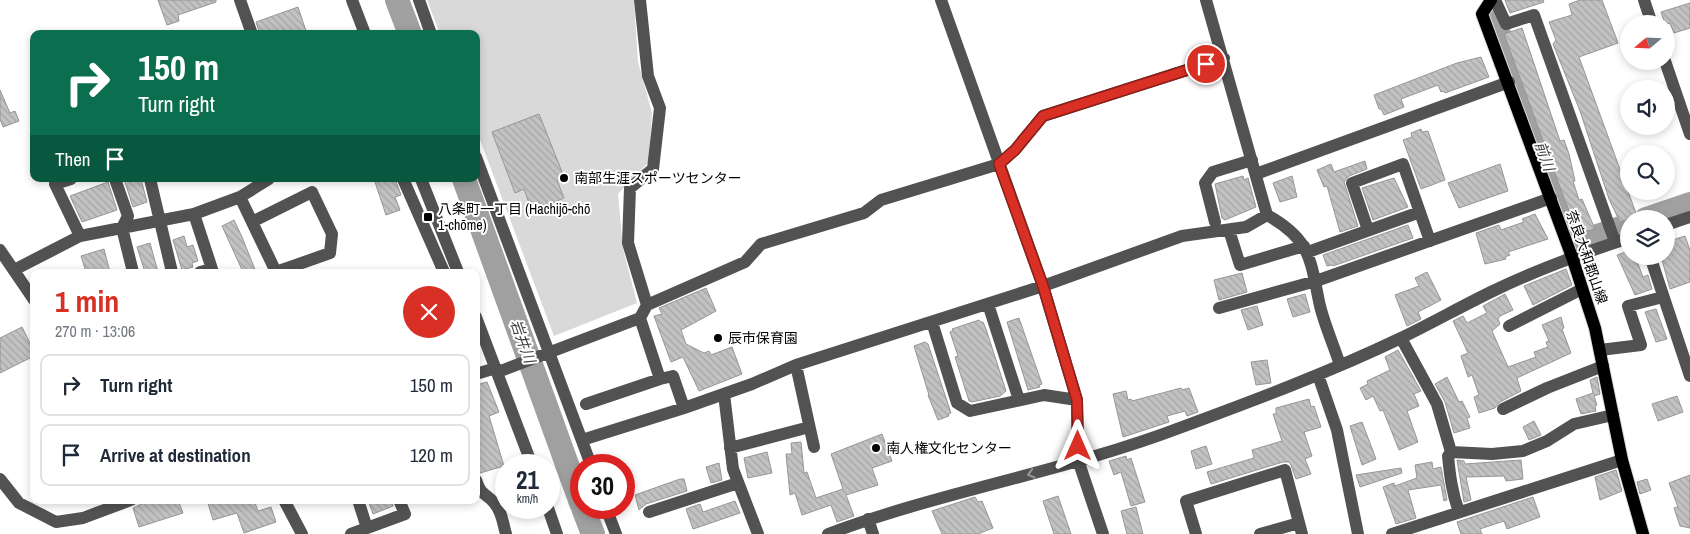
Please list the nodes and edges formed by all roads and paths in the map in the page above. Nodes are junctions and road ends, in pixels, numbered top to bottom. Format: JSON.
{"nodes":[{"id":1,"x":240,"y":0,"type":"edge"},
{"id":2,"x":352,"y":0,"type":"edge"},
{"id":3,"x":418,"y":0,"type":"edge"},
{"id":4,"x":640,"y":0,"type":"edge"},
{"id":5,"x":941,"y":0,"type":"edge"},
{"id":6,"x":1206,"y":0,"type":"edge"},
{"id":7,"x":1491,"y":0,"type":"edge"},
{"id":8,"x":1495,"y":0,"type":"edge"},
{"id":9,"x":1644,"y":0,"type":"edge"},
{"id":10,"x":1649,"y":15,"type":"edge"},
{"id":11,"x":251,"y":30,"type":"edge"},
{"id":12,"x":363,"y":30,"type":"edge"},
{"id":13,"x":429,"y":30,"type":"edge"},
{"id":14,"x":1224,"y":58,"type":"junction"},
{"id":15,"x":1668,"y":70,"type":"edge"},
{"id":16,"x":1509,"y":82,"type":"junction"},
{"id":17,"x":1690,"y":134,"type":"edge"},
{"id":18,"x":1252,"y":160,"type":"junction"},
{"id":19,"x":999,"y":164,"type":"junction"},
{"id":20,"x":480,"y":168,"type":"edge"},
{"id":21,"x":1256,"y":174,"type":"junction"},
{"id":22,"x":61,"y":182,"type":"edge"},
{"id":23,"x":115,"y":182,"type":"edge"},
{"id":24,"x":151,"y":182,"type":"edge"},
{"id":25,"x":265,"y":182,"type":"edge"},
{"id":26,"x":404,"y":182,"type":"edge"},
{"id":27,"x":422,"y":182,"type":"edge"},
{"id":28,"x":240,"y":197,"type":"junction"},
{"id":29,"x":1551,"y":198,"type":"junction"},
{"id":30,"x":1420,"y":212,"type":"junction"},
{"id":31,"x":194,"y":214,"type":"junction"},
{"id":32,"x":1267,"y":215,"type":"junction"},
{"id":33,"x":1690,"y":217,"type":"edge"},
{"id":34,"x":161,"y":221,"type":"junction"},
{"id":35,"x":252,"y":222,"type":"junction"},
{"id":36,"x":1215,"y":222,"type":"dead end"},
{"id":37,"x":1675,"y":222,"type":"edge"},
{"id":38,"x":122,"y":228,"type":"junction"},
{"id":39,"x":1229,"y":230,"type":"junction"},
{"id":40,"x":1368,"y":230,"type":"junction"},
{"id":41,"x":80,"y":236,"type":"junction"},
{"id":42,"x":1430,"y":241,"type":"junction"},
{"id":43,"x":1620,"y":241,"type":"edge"},
{"id":44,"x":1615,"y":242,"type":"junction"},
{"id":45,"x":1306,"y":249,"type":"junction"},
{"id":46,"x":0,"y":250,"type":"edge"},
{"id":47,"x":1572,"y":257,"type":"junction"},
{"id":48,"x":1653,"y":265,"type":"edge"},
{"id":49,"x":132,"y":269,"type":"edge"},
{"id":50,"x":171,"y":269,"type":"edge"},
{"id":51,"x":208,"y":269,"type":"edge"},
{"id":52,"x":275,"y":269,"type":"edge"},
{"id":53,"x":285,"y":269,"type":"edge"},
{"id":54,"x":442,"y":269,"type":"edge"},
{"id":55,"x":457,"y":269,"type":"edge"},
{"id":56,"x":14,"y":270,"type":"junction"},
{"id":57,"x":1316,"y":281,"type":"junction"},
{"id":58,"x":1043,"y":286,"type":"junction"},
{"id":59,"x":1582,"y":289,"type":"junction"},
{"id":60,"x":30,"y":294,"type":"edge"},
{"id":61,"x":1663,"y":297,"type":"junction"},
{"id":62,"x":988,"y":304,"type":"junction"},
{"id":63,"x":647,"y":305,"type":"junction"},
{"id":64,"x":1219,"y":308,"type":"dead end"},
{"id":65,"x":640,"y":318,"type":"junction"},
{"id":66,"x":932,"y":322,"type":"junction"},
{"id":67,"x":480,"y":326,"type":"edge"},
{"id":68,"x":1510,"y":326,"type":"dead end"},
{"id":69,"x":1401,"y":338,"type":"junction"},
{"id":70,"x":1600,"y":350,"type":"junction"},
{"id":71,"x":545,"y":353,"type":"junction"},
{"id":72,"x":796,"y":365,"type":"junction"},
{"id":73,"x":1340,"y":365,"type":"junction"},
{"id":74,"x":1603,"y":366,"type":"junction"},
{"id":75,"x":499,"y":370,"type":"junction"},
{"id":76,"x":480,"y":373,"type":"edge"},
{"id":77,"x":1318,"y":375,"type":"junction"},
{"id":78,"x":1690,"y":376,"type":"edge"},
{"id":79,"x":660,"y":379,"type":"junction"},
{"id":80,"x":724,"y":394,"type":"junction"},
{"id":81,"x":1019,"y":400,"type":"junction"},
{"id":82,"x":1077,"y":400,"type":"junction"},
{"id":83,"x":586,"y":404,"type":"dead end"},
{"id":84,"x":684,"y":408,"type":"junction"},
{"id":85,"x":1503,"y":409,"type":"dead end"},
{"id":86,"x":1613,"y":414,"type":"junction"},
{"id":87,"x":802,"y":429,"type":"dead end"},
{"id":88,"x":582,"y":440,"type":"junction"},
{"id":89,"x":814,"y":447,"type":"dead end"},
{"id":90,"x":730,"y":448,"type":"junction"},
{"id":91,"x":1451,"y":452,"type":"junction"},
{"id":92,"x":528,"y":454,"type":"edge"},
{"id":93,"x":587,"y":454,"type":"edge"},
{"id":94,"x":1078,"y":460,"type":"junction"},
{"id":95,"x":1622,"y":460,"type":"junction"},
{"id":96,"x":0,"y":479,"type":"edge"},
{"id":97,"x":738,"y":483,"type":"junction"},
{"id":98,"x":480,"y":491,"type":"edge"},
{"id":99,"x":120,"y":504,"type":"edge"},
{"id":100,"x":286,"y":504,"type":"edge"},
{"id":101,"x":359,"y":504,"type":"edge"},
{"id":102,"x":401,"y":504,"type":"edge"},
{"id":103,"x":649,"y":512,"type":"dead end"},
{"id":104,"x":1459,"y":512,"type":"junction"},
{"id":105,"x":552,"y":519,"type":"edge"},
{"id":106,"x":610,"y":519,"type":"edge"},
{"id":107,"x":868,"y":519,"type":"junction"},
{"id":108,"x":367,"y":528,"type":"junction"},
{"id":109,"x":1300,"y":528,"type":"edge"},
{"id":110,"x":302,"y":534,"type":"edge"},
{"id":111,"x":351,"y":534,"type":"edge"},
{"id":112,"x":506,"y":534,"type":"edge"},
{"id":113,"x":558,"y":534,"type":"edge"},
{"id":114,"x":616,"y":534,"type":"edge"},
{"id":115,"x":758,"y":534,"type":"edge"},
{"id":116,"x":828,"y":534,"type":"edge"},
{"id":117,"x":873,"y":534,"type":"edge"},
{"id":118,"x":1103,"y":534,"type":"edge"},
{"id":119,"x":1196,"y":534,"type":"edge"},
{"id":120,"x":1263,"y":534,"type":"edge"},
{"id":121,"x":1358,"y":534,"type":"edge"},
{"id":122,"x":1392,"y":534,"type":"edge"},
{"id":123,"x":1643,"y":534,"type":"edge"}],
"edges":[{"from":1,"to":11,"type":"street"},
{"from":2,"to":12,"type":"street"},
{"from":3,"to":13,"type":"street"},
{"from":4,"to":63,"type":"street"},
{"from":5,"to":19,"type":"street"},
{"from":6,"to":14,"type":"street"},
{"from":7,"to":16,"type":"main road","name":"奈良大和郡山線"},
{"from":8,"to":44,"type":"street"},
{"from":9,"to":10,"type":"street"},
{"from":14,"to":18,"type":"street"},
{"from":14,"to":19,"type":"street"},
{"from":15,"to":17,"type":"street"},
{"from":16,"to":21,"type":"street"},
{"from":16,"to":29,"type":"main road","name":"奈良大和郡山線"},
{"from":18,"to":21,"type":"street"},
{"from":18,"to":36,"type":"street"},
{"from":19,"to":58,"type":"street"},
{"from":19,"to":63,"type":"street"},
{"from":20,"to":71,"type":"street"},
{"from":21,"to":32,"type":"street"},
{"from":22,"to":41,"type":"street"},
{"from":23,"to":38,"type":"street"},
{"from":24,"to":34,"type":"street"},
{"from":25,"to":28,"type":"street"},
{"from":26,"to":54,"type":"street"},
{"from":27,"to":55,"type":"street"},
{"from":28,"to":31,"type":"street"},
{"from":28,"to":35,"type":"street"},
{"from":29,"to":42,"type":"street"},
{"from":29,"to":47,"type":"main road","name":"奈良大和郡山線"},
{"from":30,"to":40,"type":"street"},
{"from":30,"to":40,"type":"street"},
{"from":30,"to":42,"type":"street"},
{"from":31,"to":34,"type":"street"},
{"from":31,"to":51,"type":"street"},
{"from":32,"to":39,"type":"street"},
{"from":32,"to":45,"type":"street"},
{"from":33,"to":37,"type":"street"},
{"from":34,"to":38,"type":"street"},
{"from":34,"to":50,"type":"street"},
{"from":35,"to":52,"type":"street"},
{"from":35,"to":53,"type":"street"},
{"from":38,"to":41,"type":"street"},
{"from":38,"to":49,"type":"street"},
{"from":39,"to":45,"type":"street"},
{"from":39,"to":58,"type":"street"},
{"from":40,"to":45,"type":"street"},
{"from":41,"to":56,"type":"street"},
{"from":42,"to":57,"type":"street"},
{"from":43,"to":44,"type":"street"},
{"from":44,"to":47,"type":"street"},
{"from":45,"to":57,"type":"street"},
{"from":46,"to":56,"type":"street"},
{"from":47,"to":59,"type":"main road","name":"奈良大和郡山線"},
{"from":47,"to":69,"type":"street"},
{"from":48,"to":61,"type":"street"},
{"from":56,"to":60,"type":"street"},
{"from":57,"to":64,"type":"street"},
{"from":57,"to":73,"type":"street"},
{"from":58,"to":62,"type":"street"},
{"from":58,"to":82,"type":"street"},
{"from":59,"to":68,"type":"street"},
{"from":59,"to":70,"type":"main road","name":"奈良大和郡山線"},
{"from":61,"to":70,"type":"street"},
{"from":61,"to":78,"type":"street"},
{"from":62,"to":66,"type":"street"},
{"from":62,"to":81,"type":"street"},
{"from":63,"to":65,"type":"street"},
{"from":65,"to":71,"type":"street"},
{"from":65,"to":79,"type":"street"},
{"from":66,"to":72,"type":"street"},
{"from":66,"to":81,"type":"street"},
{"from":67,"to":75,"type":"street"},
{"from":69,"to":73,"type":"street"},
{"from":69,"to":91,"type":"street"},
{"from":70,"to":74,"type":"main road","name":"奈良大和郡山線"},
{"from":71,"to":75,"type":"street"},
{"from":71,"to":88,"type":"street"},
{"from":72,"to":80,"type":"street"},
{"from":72,"to":89,"type":"street"},
{"from":73,"to":77,"type":"street"},
{"from":74,"to":85,"type":"street"},
{"from":74,"to":86,"type":"main road","name":"奈良大和郡山線"},
{"from":75,"to":76,"type":"street"},
{"from":75,"to":92,"type":"street"},
{"from":77,"to":94,"type":"street"},
{"from":77,"to":121,"type":"street"},
{"from":79,"to":83,"type":"street"},
{"from":79,"to":84,"type":"street"},
{"from":80,"to":84,"type":"street"},
{"from":80,"to":90,"type":"street"},
{"from":81,"to":82,"type":"street"},
{"from":82,"to":94,"type":"street"},
{"from":84,"to":88,"type":"street"},
{"from":86,"to":91,"type":"street"},
{"from":86,"to":95,"type":"main road","name":"奈良大和郡山線"},
{"from":87,"to":90,"type":"street"},
{"from":88,"to":93,"type":"street"},
{"from":90,"to":97,"type":"street"},
{"from":91,"to":104,"type":"street"},
{"from":94,"to":107,"type":"street","one_way":true},
{"from":94,"to":118,"type":"street"},
{"from":95,"to":104,"type":"street"},
{"from":95,"to":123,"type":"main road","name":"奈良大和郡山線"},
{"from":96,"to":99,"type":"street"},
{"from":97,"to":103,"type":"street"},
{"from":97,"to":115,"type":"street"},
{"from":98,"to":112,"type":"street"},
{"from":100,"to":110,"type":"street"},
{"from":101,"to":108,"type":"street"},
{"from":102,"to":108,"type":"street"},
{"from":104,"to":122,"type":"street"},
{"from":105,"to":113,"type":"street"},
{"from":106,"to":114,"type":"street"},
{"from":107,"to":116,"type":"street"},
{"from":107,"to":117,"type":"street"},
{"from":108,"to":111,"type":"street"},
{"from":109,"to":119,"type":"street"},
{"from":109,"to":120,"type":"street"}]}
